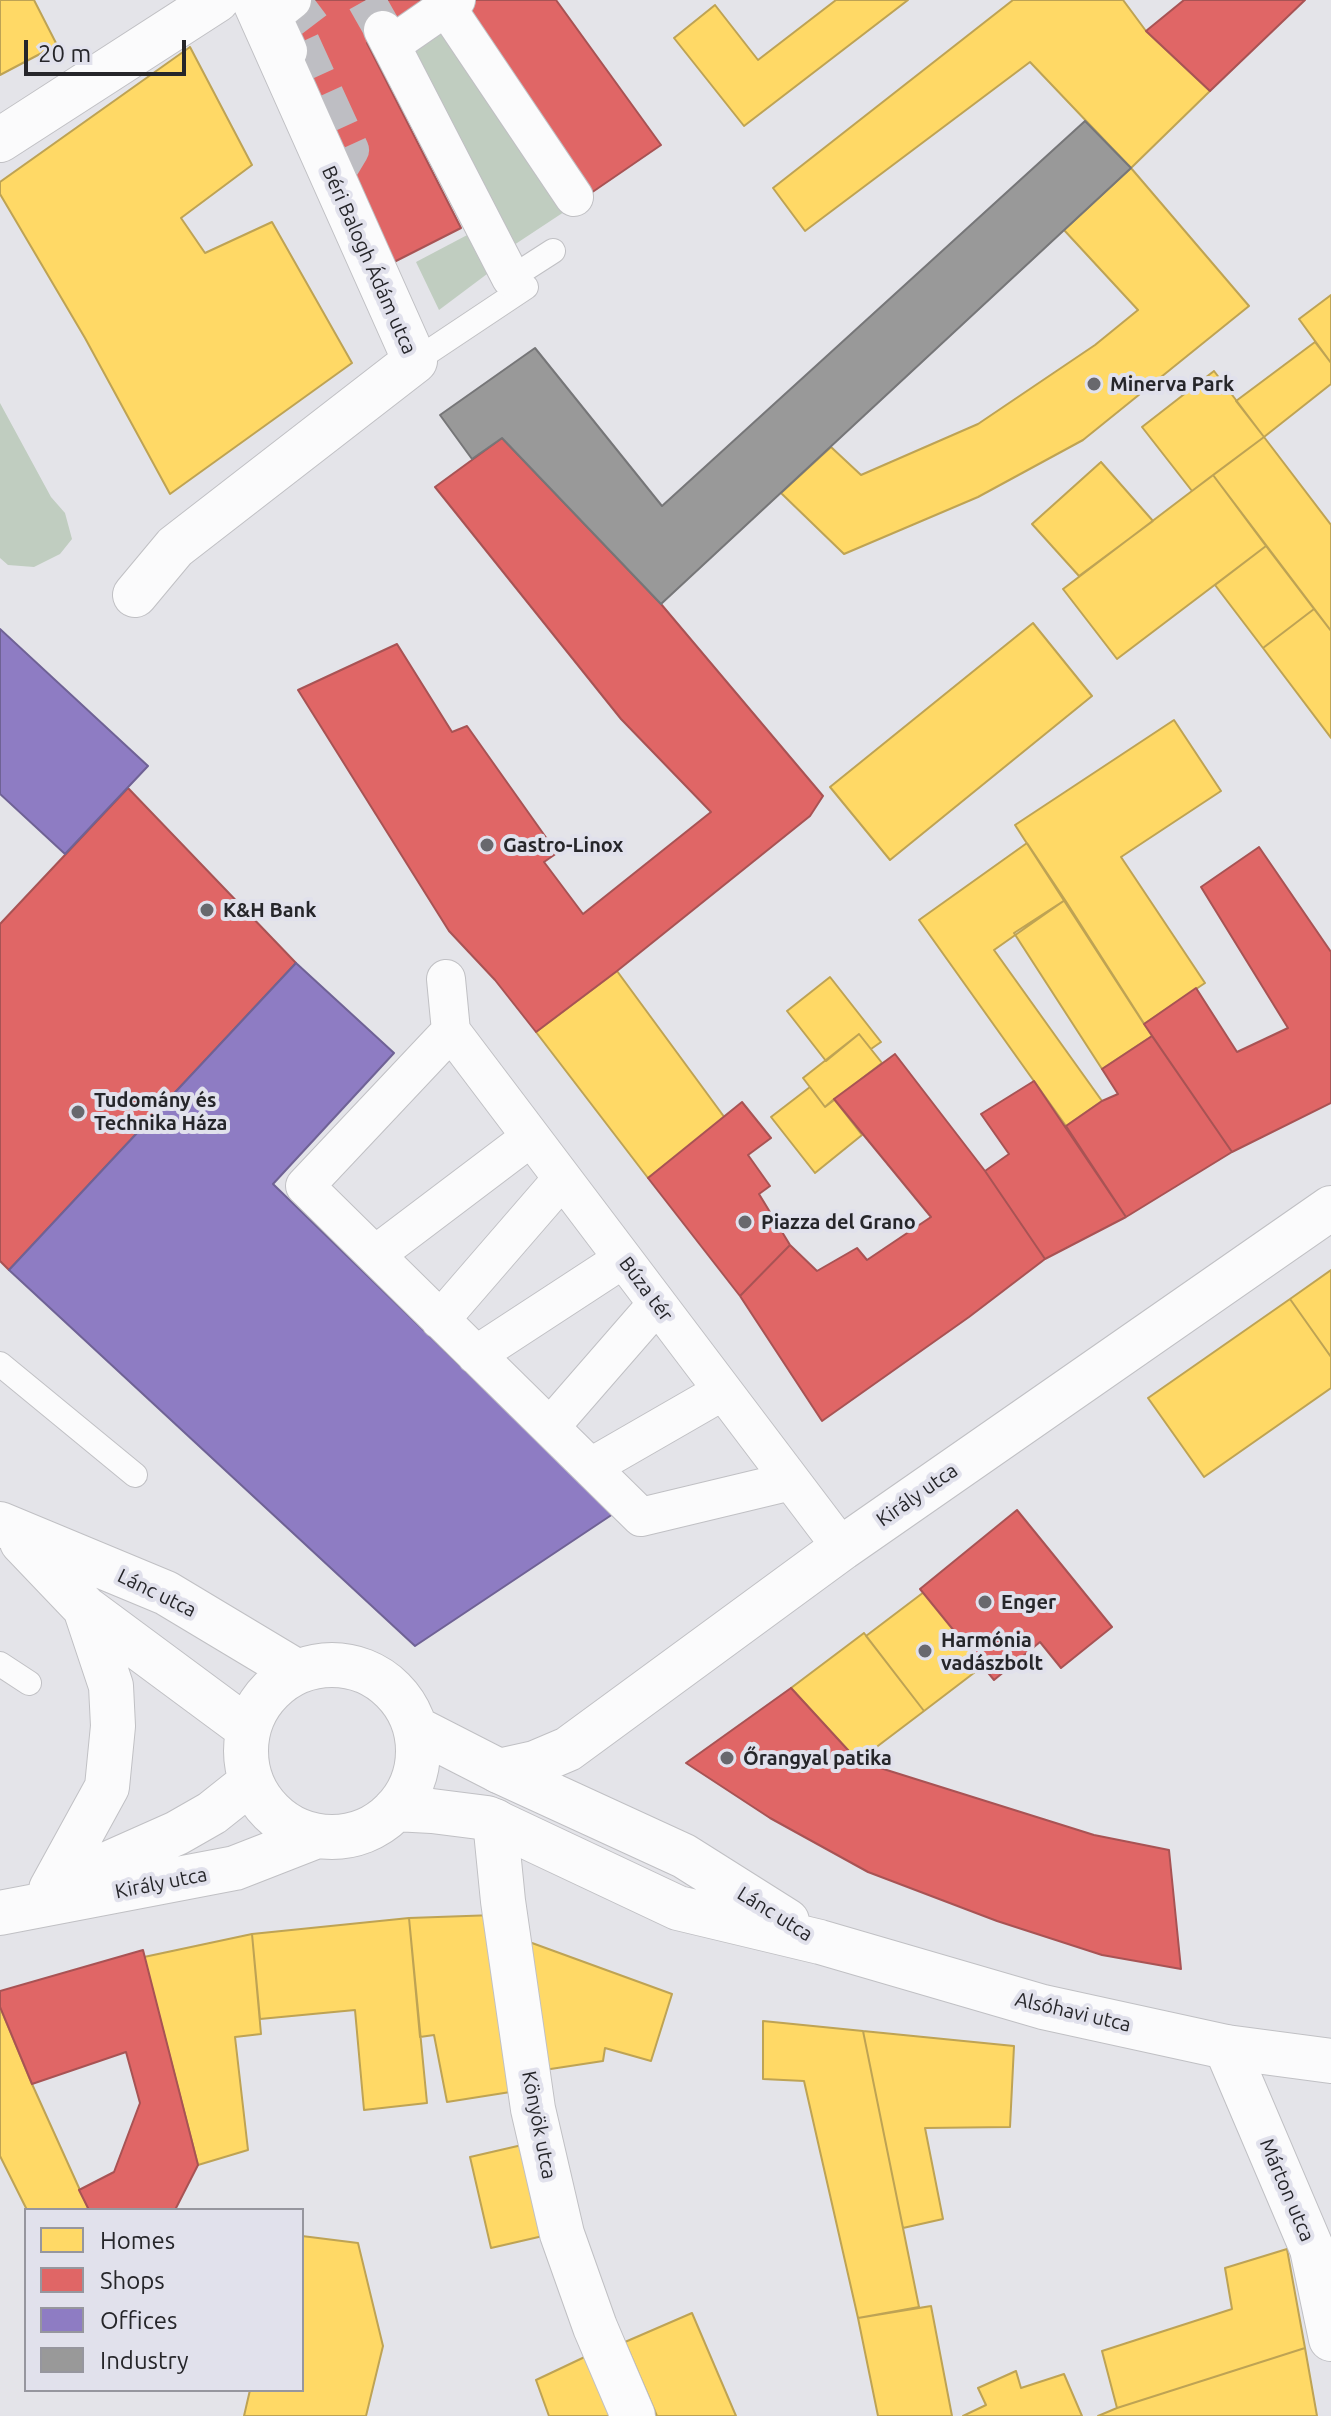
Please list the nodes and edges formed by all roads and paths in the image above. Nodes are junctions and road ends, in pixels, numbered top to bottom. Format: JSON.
{"nodes":[{"id":1,"x":217,"y":0,"type":"edge"},
{"id":2,"x":254,"y":0,"type":"edge"},
{"id":3,"x":292,"y":0,"type":"edge"},
{"id":4,"x":451,"y":3,"type":"edge"},
{"id":5,"x":0,"y":140,"type":"edge"},
{"id":6,"x":574,"y":197,"type":"dead end"},
{"id":7,"x":553,"y":251,"type":"dead end"},
{"id":8,"x":527,"y":287,"type":"junction"},
{"id":9,"x":421,"y":356,"type":"junction"},
{"id":10,"x":135,"y":595,"type":"dead end"},
{"id":11,"x":446,"y":979,"type":"dead end"},
{"id":12,"x":451,"y":1031,"type":"junction"},
{"id":13,"x":531,"y":1137,"type":"junction"},
{"id":14,"x":562,"y":1179,"type":"junction"},
{"id":15,"x":1331,"y":1208,"type":"edge"},
{"id":16,"x":375,"y":1255,"type":"junction"},
{"id":17,"x":623,"y":1259,"type":"junction"},
{"id":18,"x":657,"y":1304,"type":"junction"},
{"id":19,"x":440,"y":1320,"type":"junction"},
{"id":20,"x":476,"y":1355,"type":"junction"},
{"id":21,"x":0,"y":1364,"type":"edge"},
{"id":22,"x":723,"y":1391,"type":"junction"},
{"id":23,"x":550,"y":1427,"type":"junction"},
{"id":24,"x":591,"y":1467,"type":"junction"},
{"id":25,"x":135,"y":1475,"type":"dead end"},
{"id":26,"x":791,"y":1481,"type":"junction"},
{"id":27,"x":5,"y":1527,"type":"edge"},
{"id":28,"x":842,"y":1548,"type":"junction"},
{"id":29,"x":85,"y":1608,"type":"junction"},
{"id":30,"x":0,"y":1664,"type":"edge"},
{"id":31,"x":296,"y":1671,"type":"junction"},
{"id":32,"x":29,"y":1683,"type":"dead end"},
{"id":33,"x":247,"y":1728,"type":"junction"},
{"id":34,"x":415,"y":1728,"type":"junction"},
{"id":35,"x":499,"y":1771,"type":"junction"},
{"id":36,"x":251,"y":1782,"type":"junction"},
{"id":37,"x":395,"y":1809,"type":"junction"},
{"id":38,"x":495,"y":1821,"type":"junction"},
{"id":39,"x":317,"y":1836,"type":"junction"},
{"id":40,"x":51,"y":1889,"type":"junction"},
{"id":41,"x":0,"y":1912,"type":"edge"},
{"id":42,"x":820,"y":1942,"type":"junction"},
{"id":43,"x":1226,"y":2047,"type":"junction"},
{"id":44,"x":1331,"y":2061,"type":"edge"},
{"id":45,"x":1331,"y":2339,"type":"edge"},
{"id":46,"x":633,"y":2416,"type":"edge"}],
"edges":[{"from":1,"to":5,"type":"street"},
{"from":2,"to":9,"type":"street","name":"Béri Balogh Ádám utca"},
{"from":3,"to":9,"type":"street"},
{"from":4,"to":6,"type":"street"},
{"from":4,"to":8,"type":"street"},
{"from":7,"to":8,"type":"lane"},
{"from":8,"to":9,"type":"lane"},
{"from":9,"to":10,"type":"street","name":"Béri Balogh Ádám utca"},
{"from":11,"to":12,"type":"street"},
{"from":12,"to":13,"type":"street","name":"Búza tér"},
{"from":12,"to":16,"type":"street"},
{"from":13,"to":14,"type":"street","name":"Búza tér"},
{"from":13,"to":16,"type":"street"},
{"from":14,"to":17,"type":"street","name":"Búza tér"},
{"from":14,"to":19,"type":"street"},
{"from":15,"to":28,"type":"street","name":"Király utca"},
{"from":16,"to":19,"type":"street"},
{"from":17,"to":18,"type":"street","name":"Búza tér"},
{"from":17,"to":20,"type":"street"},
{"from":18,"to":22,"type":"street","name":"Búza tér"},
{"from":18,"to":23,"type":"street"},
{"from":19,"to":20,"type":"street"},
{"from":20,"to":23,"type":"street"},
{"from":21,"to":25,"type":"lane"},
{"from":22,"to":24,"type":"street"},
{"from":22,"to":26,"type":"street","name":"Búza tér"},
{"from":23,"to":24,"type":"street"},
{"from":24,"to":26,"type":"street"},
{"from":26,"to":28,"type":"street","name":"Búza tér"},
{"from":27,"to":29,"type":"street","name":"Lánc utca"},
{"from":27,"to":31,"type":"street","name":"Lánc utca"},
{"from":28,"to":35,"type":"street","name":"Király utca"},
{"from":29,"to":33,"type":"street","name":"Lánc utca"},
{"from":29,"to":40,"type":"street"},
{"from":30,"to":32,"type":"lane"},
{"from":31,"to":33,"type":"street"},
{"from":31,"to":34,"type":"street"},
{"from":33,"to":36,"type":"street"},
{"from":34,"to":35,"type":"street","name":"Lánc utca"},
{"from":34,"to":37,"type":"street"},
{"from":35,"to":42,"type":"street","name":"Lánc utca"},
{"from":36,"to":39,"type":"street"},
{"from":36,"to":40,"type":"street"},
{"from":37,"to":38,"type":"street","name":"Lánc utca"},
{"from":37,"to":39,"type":"street"},
{"from":38,"to":42,"type":"street","name":"Lánc utca"},
{"from":38,"to":46,"type":"street","name":"Könyök utca"},
{"from":39,"to":41,"type":"street","name":"Király utca"},
{"from":40,"to":41,"type":"street"},
{"from":42,"to":43,"type":"street","name":"Alsóhavi utca"},
{"from":43,"to":44,"type":"street","name":"Alsóhavi utca"},
{"from":43,"to":45,"type":"street","name":"Márton utca"}]}
